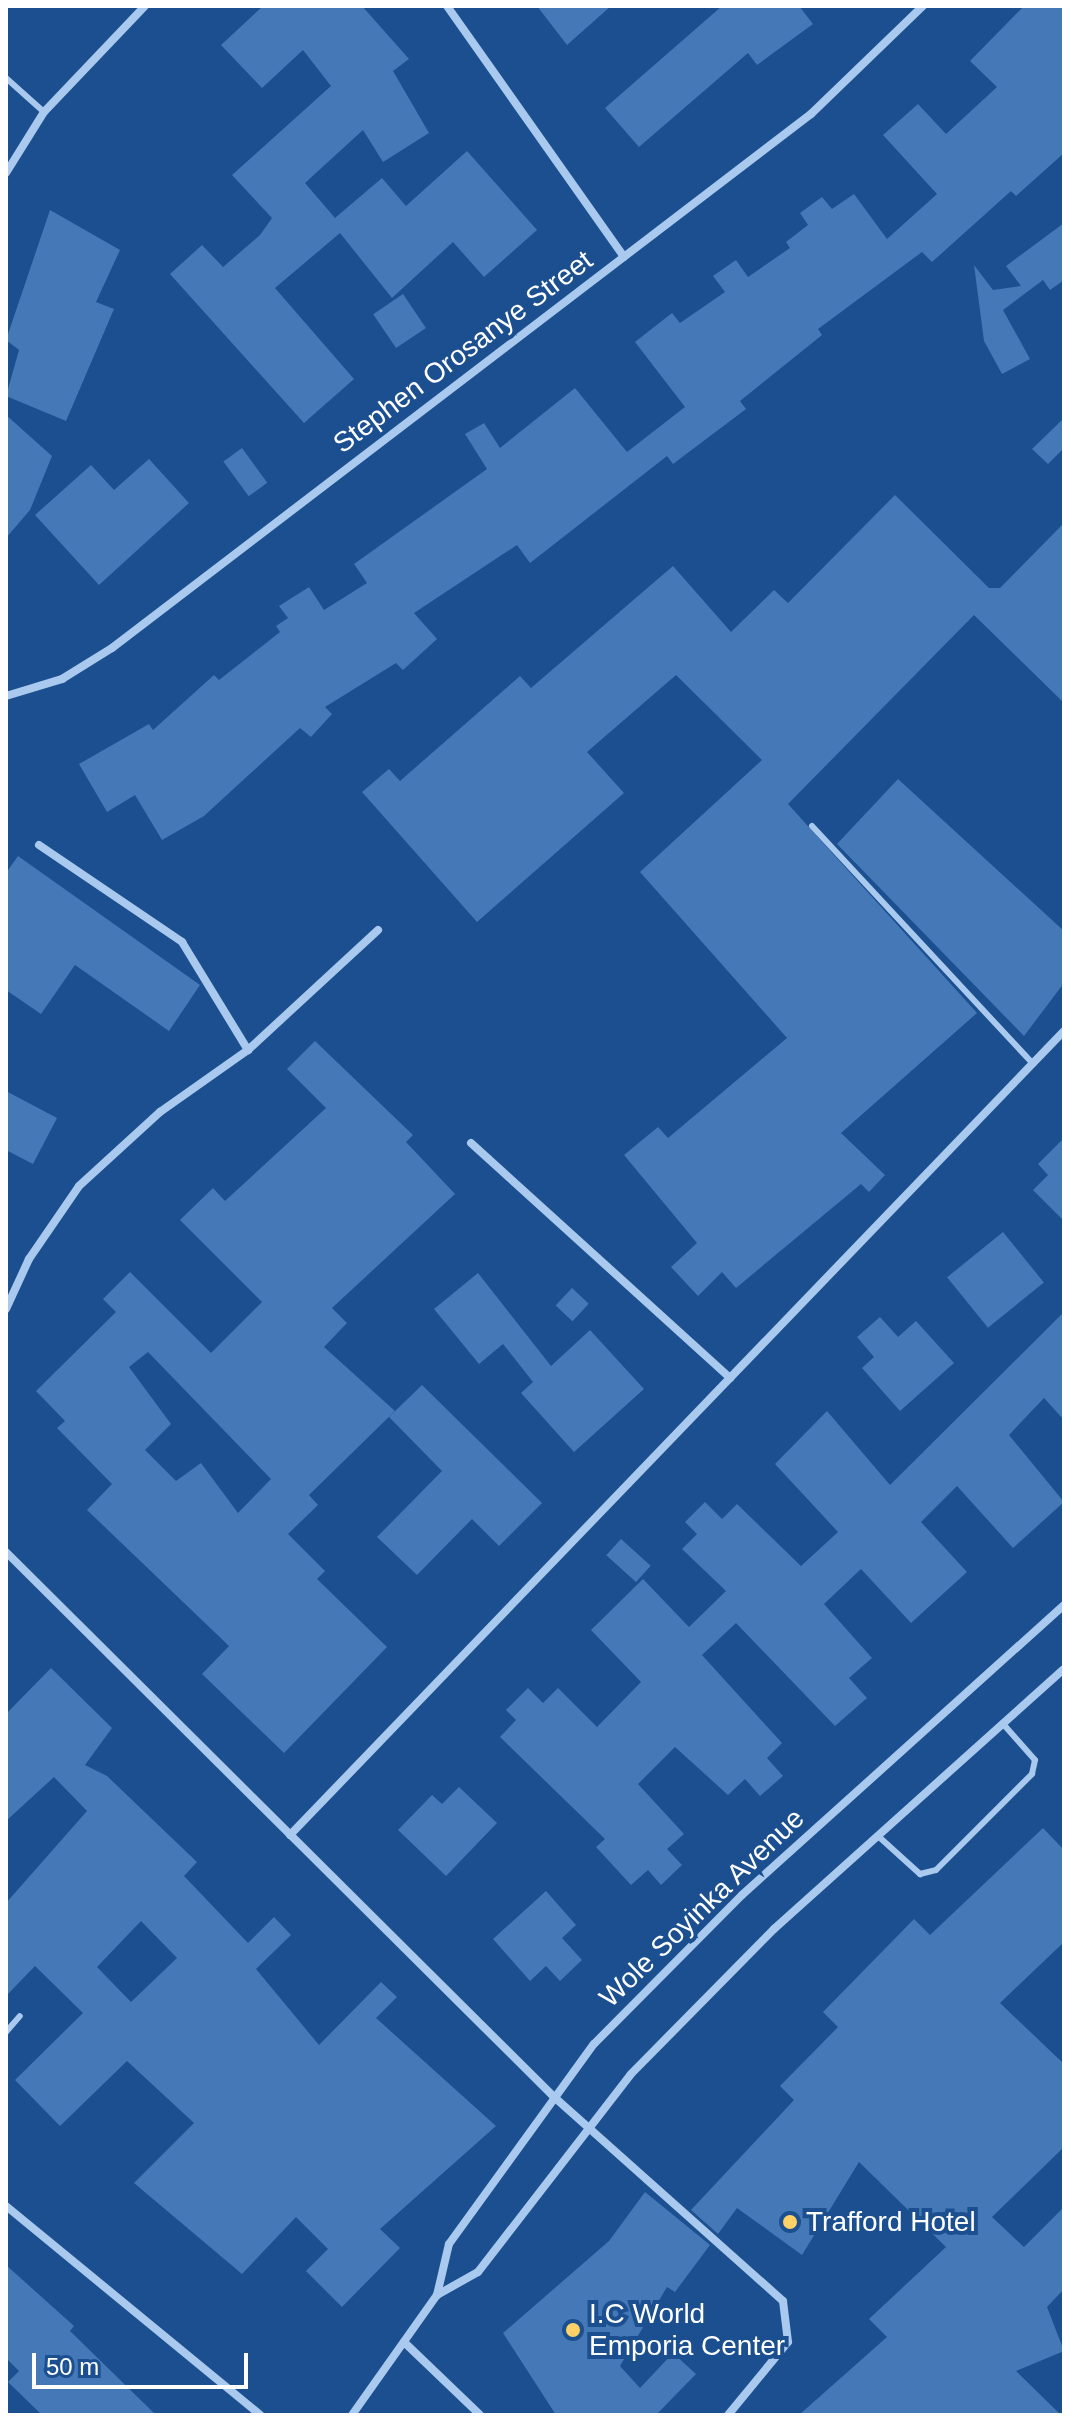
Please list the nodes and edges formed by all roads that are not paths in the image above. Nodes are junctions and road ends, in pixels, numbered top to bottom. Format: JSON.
{"nodes":[{"id":1,"x":145,"y":6,"type":"edge"},
{"id":2,"x":447,"y":6,"type":"edge"},
{"id":3,"x":923,"y":6,"type":"edge"},
{"id":4,"x":6,"y":78,"type":"edge"},
{"id":5,"x":44,"y":112,"type":"junction"},
{"id":6,"x":6,"y":173,"type":"edge"},
{"id":7,"x":624,"y":257,"type":"junction"},
{"id":8,"x":6,"y":696,"type":"edge"},
{"id":9,"x":812,"y":826,"type":"dead end"},
{"id":10,"x":39,"y":845,"type":"dead end"},
{"id":11,"x":378,"y":930,"type":"dead end"},
{"id":12,"x":1064,"y":1031,"type":"edge"},
{"id":13,"x":248,"y":1050,"type":"junction"},
{"id":14,"x":1033,"y":1064,"type":"junction"},
{"id":15,"x":471,"y":1143,"type":"dead end"},
{"id":16,"x":6,"y":1309,"type":"edge"},
{"id":17,"x":730,"y":1378,"type":"junction"},
{"id":18,"x":6,"y":1552,"type":"edge"},
{"id":19,"x":1064,"y":1605,"type":"edge"},
{"id":20,"x":1064,"y":1669,"type":"edge"},
{"id":21,"x":1003,"y":1724,"type":"junction"},
{"id":22,"x":290,"y":1835,"type":"junction"},
{"id":23,"x":878,"y":1836,"type":"junction"},
{"id":24,"x":20,"y":2016,"type":"dead end"},
{"id":25,"x":6,"y":2032,"type":"edge"},
{"id":26,"x":553,"y":2096,"type":"junction"},
{"id":27,"x":587,"y":2126,"type":"junction"},
{"id":28,"x":6,"y":2206,"type":"edge"},
{"id":29,"x":437,"y":2295,"type":"junction"},
{"id":30,"x":404,"y":2342,"type":"junction"},
{"id":31,"x":260,"y":2415,"type":"edge"},
{"id":32,"x":352,"y":2415,"type":"edge"},
{"id":33,"x":480,"y":2415,"type":"edge"},
{"id":34,"x":728,"y":2415,"type":"edge"}],
"edges":[{"from":1,"to":5,"type":"street"},
{"from":2,"to":7,"type":"street"},
{"from":3,"to":7,"type":"street","name":"Stephen Orosanye Street"},
{"from":4,"to":5,"type":"lane"},
{"from":5,"to":6,"type":"street"},
{"from":7,"to":8,"type":"street","name":"Stephen Orosanye Street"},
{"from":9,"to":14,"type":"lane"},
{"from":10,"to":13,"type":"street"},
{"from":11,"to":13,"type":"street"},
{"from":12,"to":14,"type":"street"},
{"from":13,"to":16,"type":"street"},
{"from":14,"to":17,"type":"street"},
{"from":15,"to":17,"type":"street"},
{"from":17,"to":22,"type":"street"},
{"from":18,"to":22,"type":"street"},
{"from":19,"to":26,"type":"street","name":"Wole Soyinka Avenue"},
{"from":20,"to":21,"type":"street","name":"Wole Soyinka Avenue"},
{"from":21,"to":23,"type":"street","name":"Wole Soyinka Avenue"},
{"from":21,"to":23,"type":"lane"},
{"from":22,"to":26,"type":"street"},
{"from":23,"to":27,"type":"street","name":"Wole Soyinka Avenue"},
{"from":24,"to":25,"type":"lane"},
{"from":26,"to":27,"type":"street"},
{"from":26,"to":29,"type":"street","name":"Wole Soyinka Avenue"},
{"from":27,"to":29,"type":"street","name":"Wole Soyinka Avenue"},
{"from":27,"to":34,"type":"street"},
{"from":28,"to":31,"type":"street"},
{"from":29,"to":30,"type":"street","name":"Wole Soyinka Avenue"},
{"from":30,"to":32,"type":"street","name":"Wole Soyinka Avenue"},
{"from":30,"to":33,"type":"street"}]}
